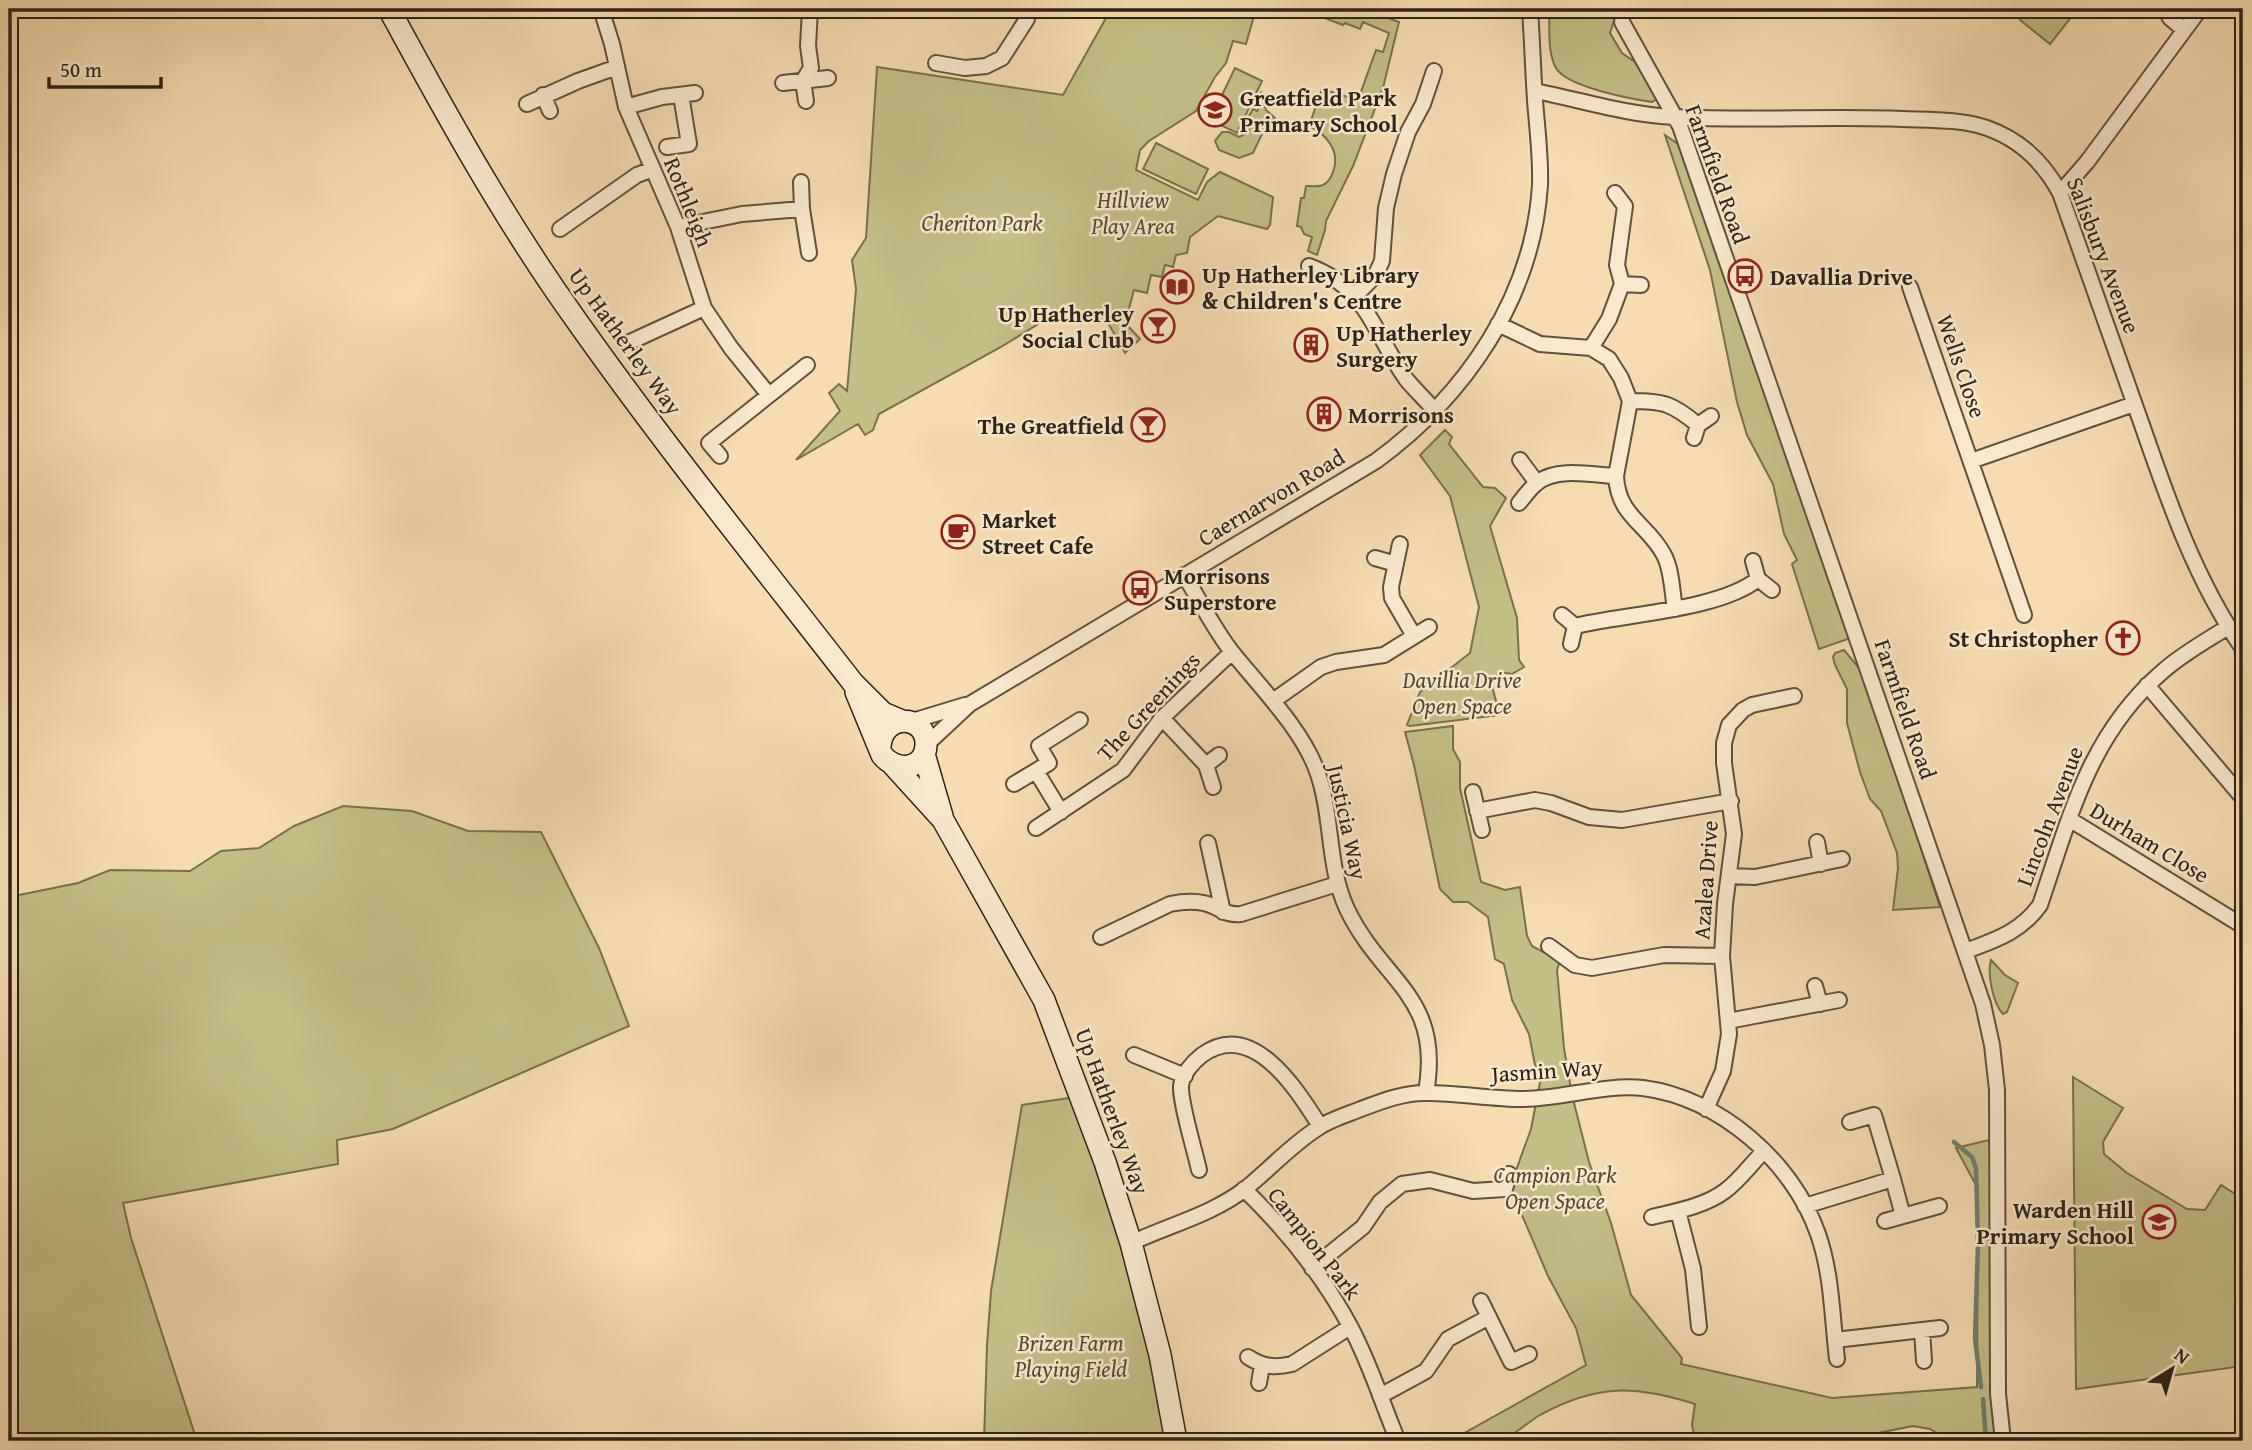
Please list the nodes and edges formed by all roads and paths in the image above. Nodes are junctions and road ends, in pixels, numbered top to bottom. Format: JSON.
{"nodes":[{"id":1,"x":389,"y":9,"type":"edge"},
{"id":2,"x":601,"y":9,"type":"edge"},
{"id":3,"x":810,"y":9,"type":"edge"},
{"id":4,"x":1030,"y":9,"type":"edge"},
{"id":5,"x":1530,"y":9,"type":"edge"},
{"id":6,"x":2165,"y":9,"type":"edge"},
{"id":7,"x":2200,"y":9,"type":"edge"},
{"id":8,"x":1622,"y":22,"type":"dead end"},
{"id":9,"x":2184,"y":30,"type":"junction"},
{"id":10,"x":936,"y":63,"type":"dead end"},
{"id":11,"x":617,"y":67,"type":"junction"},
{"id":12,"x":1434,"y":71,"type":"dead end"},
{"id":13,"x":807,"y":75,"type":"junction"},
{"id":14,"x":783,"y":83,"type":"dead end"},
{"id":15,"x":1535,"y":91,"type":"junction"},
{"id":16,"x":543,"y":95,"type":"junction"},
{"id":17,"x":807,"y":101,"type":"dead end"},
{"id":18,"x":527,"y":104,"type":"dead end"},
{"id":19,"x":625,"y":107,"type":"junction"},
{"id":20,"x":550,"y":111,"type":"dead end"},
{"id":21,"x":1675,"y":117,"type":"junction"},
{"id":22,"x":667,"y":147,"type":"dead end"},
{"id":23,"x":653,"y":169,"type":"junction"},
{"id":24,"x":801,"y":182,"type":"dead end"},
{"id":25,"x":1615,"y":193,"type":"dead end"},
{"id":26,"x":2060,"y":194,"type":"junction"},
{"id":27,"x":802,"y":208,"type":"junction"},
{"id":28,"x":678,"y":227,"type":"junction"},
{"id":29,"x":560,"y":229,"type":"dead end"},
{"id":30,"x":809,"y":253,"type":"dead end"},
{"id":31,"x":1309,"y":266,"type":"dead end"},
{"id":32,"x":1622,"y":284,"type":"junction"},
{"id":33,"x":1641,"y":285,"type":"dead end"},
{"id":34,"x":1910,"y":287,"type":"dead end"},
{"id":35,"x":1355,"y":296,"type":"junction"},
{"id":36,"x":705,"y":308,"type":"junction"},
{"id":37,"x":1498,"y":324,"type":"junction"},
{"id":38,"x":630,"y":342,"type":"dead end"},
{"id":39,"x":1591,"y":348,"type":"junction"},
{"id":40,"x":807,"y":365,"type":"dead end"},
{"id":41,"x":769,"y":395,"type":"junction"},
{"id":42,"x":1630,"y":401,"type":"junction"},
{"id":43,"x":2134,"y":404,"type":"junction"},
{"id":44,"x":1435,"y":411,"type":"junction"},
{"id":45,"x":1711,"y":416,"type":"dead end"},
{"id":46,"x":720,"y":456,"type":"dead end"},
{"id":47,"x":1520,"y":460,"type":"dead end"},
{"id":48,"x":1970,"y":461,"type":"junction"},
{"id":49,"x":1616,"y":476,"type":"junction"},
{"id":50,"x":1537,"y":482,"type":"junction"},
{"id":51,"x":1519,"y":503,"type":"dead end"},
{"id":52,"x":1399,"y":544,"type":"dead end"},
{"id":53,"x":1375,"y":558,"type":"dead end"},
{"id":54,"x":1753,"y":561,"type":"dead end"},
{"id":55,"x":1396,"y":564,"type":"junction"},
{"id":56,"x":1184,"y":575,"type":"junction"},
{"id":57,"x":1758,"y":579,"type":"junction"},
{"id":58,"x":1772,"y":590,"type":"dead end"},
{"id":59,"x":1675,"y":609,"type":"junction"},
{"id":60,"x":1562,"y":615,"type":"dead end"},
{"id":61,"x":2024,"y":615,"type":"dead end"},
{"id":62,"x":1429,"y":626,"type":"dead end"},
{"id":63,"x":1575,"y":626,"type":"junction"},
{"id":64,"x":2228,"y":627,"type":"junction"},
{"id":65,"x":1414,"y":636,"type":"junction"},
{"id":66,"x":1571,"y":644,"type":"dead end"},
{"id":67,"x":2243,"y":649,"type":"edge"},
{"id":68,"x":1232,"y":652,"type":"junction"},
{"id":69,"x":853,"y":683,"type":"junction"},
{"id":70,"x":2147,"y":685,"type":"junction"},
{"id":71,"x":1794,"y":696,"type":"dead end"},
{"id":72,"x":1273,"y":701,"type":"junction"},
{"id":73,"x":970,"y":704,"type":"junction"},
{"id":74,"x":1162,"y":718,"type":"junction"},
{"id":75,"x":1080,"y":720,"type":"dead end"},
{"id":76,"x":906,"y":721,"type":"junction"},
{"id":77,"x":880,"y":747,"type":"junction"},
{"id":78,"x":925,"y":749,"type":"junction"},
{"id":79,"x":1219,"y":755,"type":"dead end"},
{"id":80,"x":893,"y":765,"type":"junction"},
{"id":81,"x":1206,"y":765,"type":"junction"},
{"id":82,"x":1036,"y":771,"type":"junction"},
{"id":83,"x":1014,"y":784,"type":"dead end"},
{"id":84,"x":1213,"y":787,"type":"dead end"},
{"id":85,"x":1473,"y":792,"type":"dead end"},
{"id":86,"x":2242,"y":797,"type":"edge"},
{"id":87,"x":1731,"y":801,"type":"junction"},
{"id":88,"x":1477,"y":811,"type":"junction"},
{"id":89,"x":1060,"y":812,"type":"junction"},
{"id":90,"x":2069,"y":819,"type":"junction"},
{"id":91,"x":943,"y":820,"type":"junction"},
{"id":92,"x":1036,"y":828,"type":"dead end"},
{"id":93,"x":1482,"y":830,"type":"dead end"},
{"id":94,"x":1817,"y":842,"type":"dead end"},
{"id":95,"x":1208,"y":843,"type":"dead end"},
{"id":96,"x":1842,"y":859,"type":"dead end"},
{"id":97,"x":1821,"y":864,"type":"junction"},
{"id":98,"x":1729,"y":876,"type":"junction"},
{"id":99,"x":1337,"y":884,"type":"junction"},
{"id":100,"x":1223,"y":912,"type":"junction"},
{"id":101,"x":2243,"y":926,"type":"edge"},
{"id":102,"x":1101,"y":937,"type":"dead end"},
{"id":103,"x":1549,"y":946,"type":"dead end"},
{"id":104,"x":1966,"y":951,"type":"junction"},
{"id":105,"x":1722,"y":956,"type":"junction"},
{"id":106,"x":1815,"y":985,"type":"dead end"},
{"id":107,"x":1839,"y":1000,"type":"dead end"},
{"id":108,"x":1820,"y":1004,"type":"junction"},
{"id":109,"x":1728,"y":1021,"type":"junction"},
{"id":110,"x":1134,"y":1055,"type":"dead end"},
{"id":111,"x":1185,"y":1076,"type":"junction"},
{"id":112,"x":1426,"y":1093,"type":"junction"},
{"id":113,"x":1706,"y":1109,"type":"junction"},
{"id":114,"x":1850,"y":1122,"type":"dead end"},
{"id":115,"x":1320,"y":1126,"type":"junction"},
{"id":116,"x":1764,"y":1151,"type":"junction"},
{"id":117,"x":1199,"y":1170,"type":"dead end"},
{"id":118,"x":1509,"y":1174,"type":"dead end"},
{"id":119,"x":1893,"y":1179,"type":"junction"},
{"id":120,"x":1244,"y":1189,"type":"junction"},
{"id":121,"x":1805,"y":1206,"type":"junction"},
{"id":122,"x":1939,"y":1206,"type":"dead end"},
{"id":123,"x":1678,"y":1210,"type":"junction"},
{"id":124,"x":1903,"y":1216,"type":"junction"},
{"id":125,"x":1652,"y":1217,"type":"dead end"},
{"id":126,"x":1885,"y":1221,"type":"dead end"},
{"id":127,"x":1131,"y":1243,"type":"junction"},
{"id":128,"x":1312,"y":1268,"type":"junction"},
{"id":129,"x":1481,"y":1301,"type":"dead end"},
{"id":130,"x":1489,"y":1317,"type":"junction"},
{"id":131,"x":1350,"y":1327,"type":"junction"},
{"id":132,"x":1699,"y":1327,"type":"dead end"},
{"id":133,"x":1940,"y":1328,"type":"dead end"},
{"id":134,"x":1922,"y":1330,"type":"junction"},
{"id":135,"x":1835,"y":1340,"type":"junction"},
{"id":136,"x":1529,"y":1354,"type":"dead end"},
{"id":137,"x":1248,"y":1357,"type":"dead end"},
{"id":138,"x":1838,"y":1359,"type":"dead end"},
{"id":139,"x":1924,"y":1361,"type":"dead end"},
{"id":140,"x":1262,"y":1365,"type":"junction"},
{"id":141,"x":1259,"y":1383,"type":"dead end"},
{"id":142,"x":1380,"y":1396,"type":"junction"},
{"id":143,"x":1176,"y":1441,"type":"edge"},
{"id":144,"x":1398,"y":1441,"type":"edge"},
{"id":145,"x":2003,"y":1441,"type":"edge"}],
"edges":[{"from":1,"to":69,"type":"street","name":"Up Hatherley Way"},
{"from":2,"to":11,"type":"street","name":"Rothleigh"},
{"from":3,"to":13,"type":"street"},
{"from":4,"to":10,"type":"street"},
{"from":5,"to":15,"type":"street","name":"Caernarvon Road"},
{"from":6,"to":9,"type":"street"},
{"from":7,"to":9,"type":"street"},
{"from":8,"to":21,"type":"street","name":"Farmfield Road"},
{"from":9,"to":26,"type":"street"},
{"from":11,"to":16,"type":"street"},
{"from":11,"to":19,"type":"street","name":"Rothleigh"},
{"from":12,"to":35,"type":"street"},
{"from":13,"to":14,"type":"street"},
{"from":13,"to":17,"type":"street"},
{"from":15,"to":21,"type":"street","name":"Salisbury Avenue"},
{"from":15,"to":37,"type":"street","name":"Caernarvon Road"},
{"from":16,"to":18,"type":"street"},
{"from":16,"to":20,"type":"street"},
{"from":19,"to":22,"type":"street"},
{"from":19,"to":23,"type":"street","name":"Rothleigh"},
{"from":21,"to":26,"type":"street","name":"Salisbury Avenue"},
{"from":21,"to":104,"type":"street","name":"Farmfield Road"},
{"from":23,"to":28,"type":"street","name":"Rothleigh"},
{"from":23,"to":29,"type":"street"},
{"from":24,"to":27,"type":"street"},
{"from":25,"to":32,"type":"street"},
{"from":26,"to":43,"type":"street","name":"Salisbury Avenue"},
{"from":27,"to":28,"type":"street"},
{"from":27,"to":30,"type":"street"},
{"from":28,"to":36,"type":"street","name":"Rothleigh"},
{"from":31,"to":35,"type":"street"},
{"from":32,"to":33,"type":"street"},
{"from":32,"to":39,"type":"street"},
{"from":34,"to":48,"type":"street","name":"Wells Close"},
{"from":35,"to":44,"type":"street"},
{"from":36,"to":38,"type":"street"},
{"from":36,"to":41,"type":"street","name":"Rothleigh"},
{"from":37,"to":39,"type":"street"},
{"from":37,"to":44,"type":"street","name":"Caernarvon Road"},
{"from":39,"to":42,"type":"street"},
{"from":40,"to":41,"type":"street"},
{"from":41,"to":46,"type":"street"},
{"from":42,"to":45,"type":"street"},
{"from":42,"to":49,"type":"street"},
{"from":43,"to":48,"type":"street"},
{"from":43,"to":64,"type":"street","name":"Salisbury Avenue"},
{"from":44,"to":56,"type":"street","name":"Caernarvon Road"},
{"from":47,"to":50,"type":"street"},
{"from":48,"to":61,"type":"street","name":"Wells Close"},
{"from":49,"to":50,"type":"street"},
{"from":49,"to":59,"type":"street"},
{"from":50,"to":51,"type":"street"},
{"from":52,"to":55,"type":"street"},
{"from":53,"to":55,"type":"street"},
{"from":54,"to":57,"type":"street"},
{"from":55,"to":65,"type":"street"},
{"from":56,"to":68,"type":"street","name":"Justicia Way"},
{"from":56,"to":73,"type":"street","name":"Caernarvon Road"},
{"from":57,"to":58,"type":"street"},
{"from":57,"to":59,"type":"street"},
{"from":59,"to":63,"type":"street"},
{"from":60,"to":63,"type":"street"},
{"from":62,"to":65,"type":"street"},
{"from":63,"to":66,"type":"street"},
{"from":64,"to":67,"type":"street","name":"Salisbury Avenue"},
{"from":64,"to":70,"type":"street","name":"Lincoln Avenue"},
{"from":65,"to":72,"type":"street"},
{"from":68,"to":72,"type":"street","name":"Justicia Way"},
{"from":68,"to":74,"type":"street","name":"The Greenings"},
{"from":69,"to":76,"type":"street","name":"Up Hatherley Way"},
{"from":69,"to":77,"type":"street","name":"Up Hatherley Way"},
{"from":70,"to":86,"type":"street"},
{"from":70,"to":90,"type":"street","name":"Lincoln Avenue"},
{"from":71,"to":87,"type":"street","name":"Azalea Drive"},
{"from":72,"to":99,"type":"street","name":"Justicia Way"},
{"from":73,"to":76,"type":"street","name":"Caernarvon Road"},
{"from":73,"to":78,"type":"street","name":"Caernarvon Road"},
{"from":74,"to":81,"type":"street"},
{"from":74,"to":89,"type":"street","name":"The Greenings"},
{"from":75,"to":82,"type":"street","name":"The Greenings"},
{"from":76,"to":77,"type":"street"},
{"from":76,"to":78,"type":"street"},
{"from":77,"to":80,"type":"street"},
{"from":78,"to":80,"type":"street"},
{"from":78,"to":91,"type":"street","name":"Up Hatherley Way"},
{"from":79,"to":81,"type":"street"},
{"from":80,"to":91,"type":"street","name":"Up Hatherley Way"},
{"from":81,"to":84,"type":"street"},
{"from":82,"to":83,"type":"street"},
{"from":82,"to":89,"type":"street"},
{"from":85,"to":88,"type":"street"},
{"from":87,"to":88,"type":"street"},
{"from":87,"to":98,"type":"street","name":"Azalea Drive"},
{"from":88,"to":93,"type":"street"},
{"from":89,"to":92,"type":"street","name":"The Greenings"},
{"from":90,"to":101,"type":"street","name":"Durham Close"},
{"from":90,"to":104,"type":"street","name":"Lincoln Avenue"},
{"from":91,"to":127,"type":"street","name":"Up Hatherley Way"},
{"from":94,"to":97,"type":"street"},
{"from":95,"to":100,"type":"street"},
{"from":96,"to":97,"type":"street"},
{"from":97,"to":98,"type":"street"},
{"from":98,"to":105,"type":"street","name":"Azalea Drive"},
{"from":99,"to":100,"type":"street"},
{"from":99,"to":112,"type":"street","name":"Justicia Way"},
{"from":100,"to":102,"type":"street"},
{"from":103,"to":105,"type":"street"},
{"from":104,"to":145,"type":"street","name":"Farmfield Road"},
{"from":105,"to":109,"type":"street","name":"Azalea Drive"},
{"from":106,"to":108,"type":"street"},
{"from":107,"to":108,"type":"street"},
{"from":108,"to":109,"type":"street"},
{"from":109,"to":113,"type":"street","name":"Azalea Drive"},
{"from":110,"to":111,"type":"street"},
{"from":111,"to":115,"type":"street"},
{"from":111,"to":117,"type":"street"},
{"from":112,"to":113,"type":"street","name":"Jasmin Way"},
{"from":112,"to":115,"type":"street","name":"Jasmin Way"},
{"from":113,"to":116,"type":"street","name":"Jasmin Way"},
{"from":114,"to":119,"type":"street"},
{"from":115,"to":120,"type":"street","name":"Jasmin Way"},
{"from":116,"to":121,"type":"street","name":"Jasmin Way"},
{"from":116,"to":123,"type":"street"},
{"from":118,"to":128,"type":"street"},
{"from":119,"to":121,"type":"street"},
{"from":119,"to":124,"type":"street"},
{"from":120,"to":127,"type":"street","name":"Jasmin Way"},
{"from":120,"to":128,"type":"street","name":"Campion Park"},
{"from":121,"to":135,"type":"street","name":"Jasmin Way"},
{"from":122,"to":124,"type":"street"},
{"from":123,"to":125,"type":"street"},
{"from":123,"to":132,"type":"street"},
{"from":124,"to":126,"type":"street"},
{"from":127,"to":143,"type":"street","name":"Up Hatherley Way"},
{"from":128,"to":131,"type":"street","name":"Campion Park"},
{"from":129,"to":130,"type":"street"},
{"from":130,"to":136,"type":"street"},
{"from":130,"to":142,"type":"street"},
{"from":131,"to":140,"type":"street"},
{"from":131,"to":142,"type":"street","name":"Campion Park"},
{"from":133,"to":134,"type":"street"},
{"from":134,"to":135,"type":"street"},
{"from":134,"to":139,"type":"street"},
{"from":135,"to":138,"type":"street","name":"Jasmin Way"},
{"from":137,"to":140,"type":"street"},
{"from":140,"to":141,"type":"street"},
{"from":142,"to":144,"type":"street","name":"Campion Park"}]}
